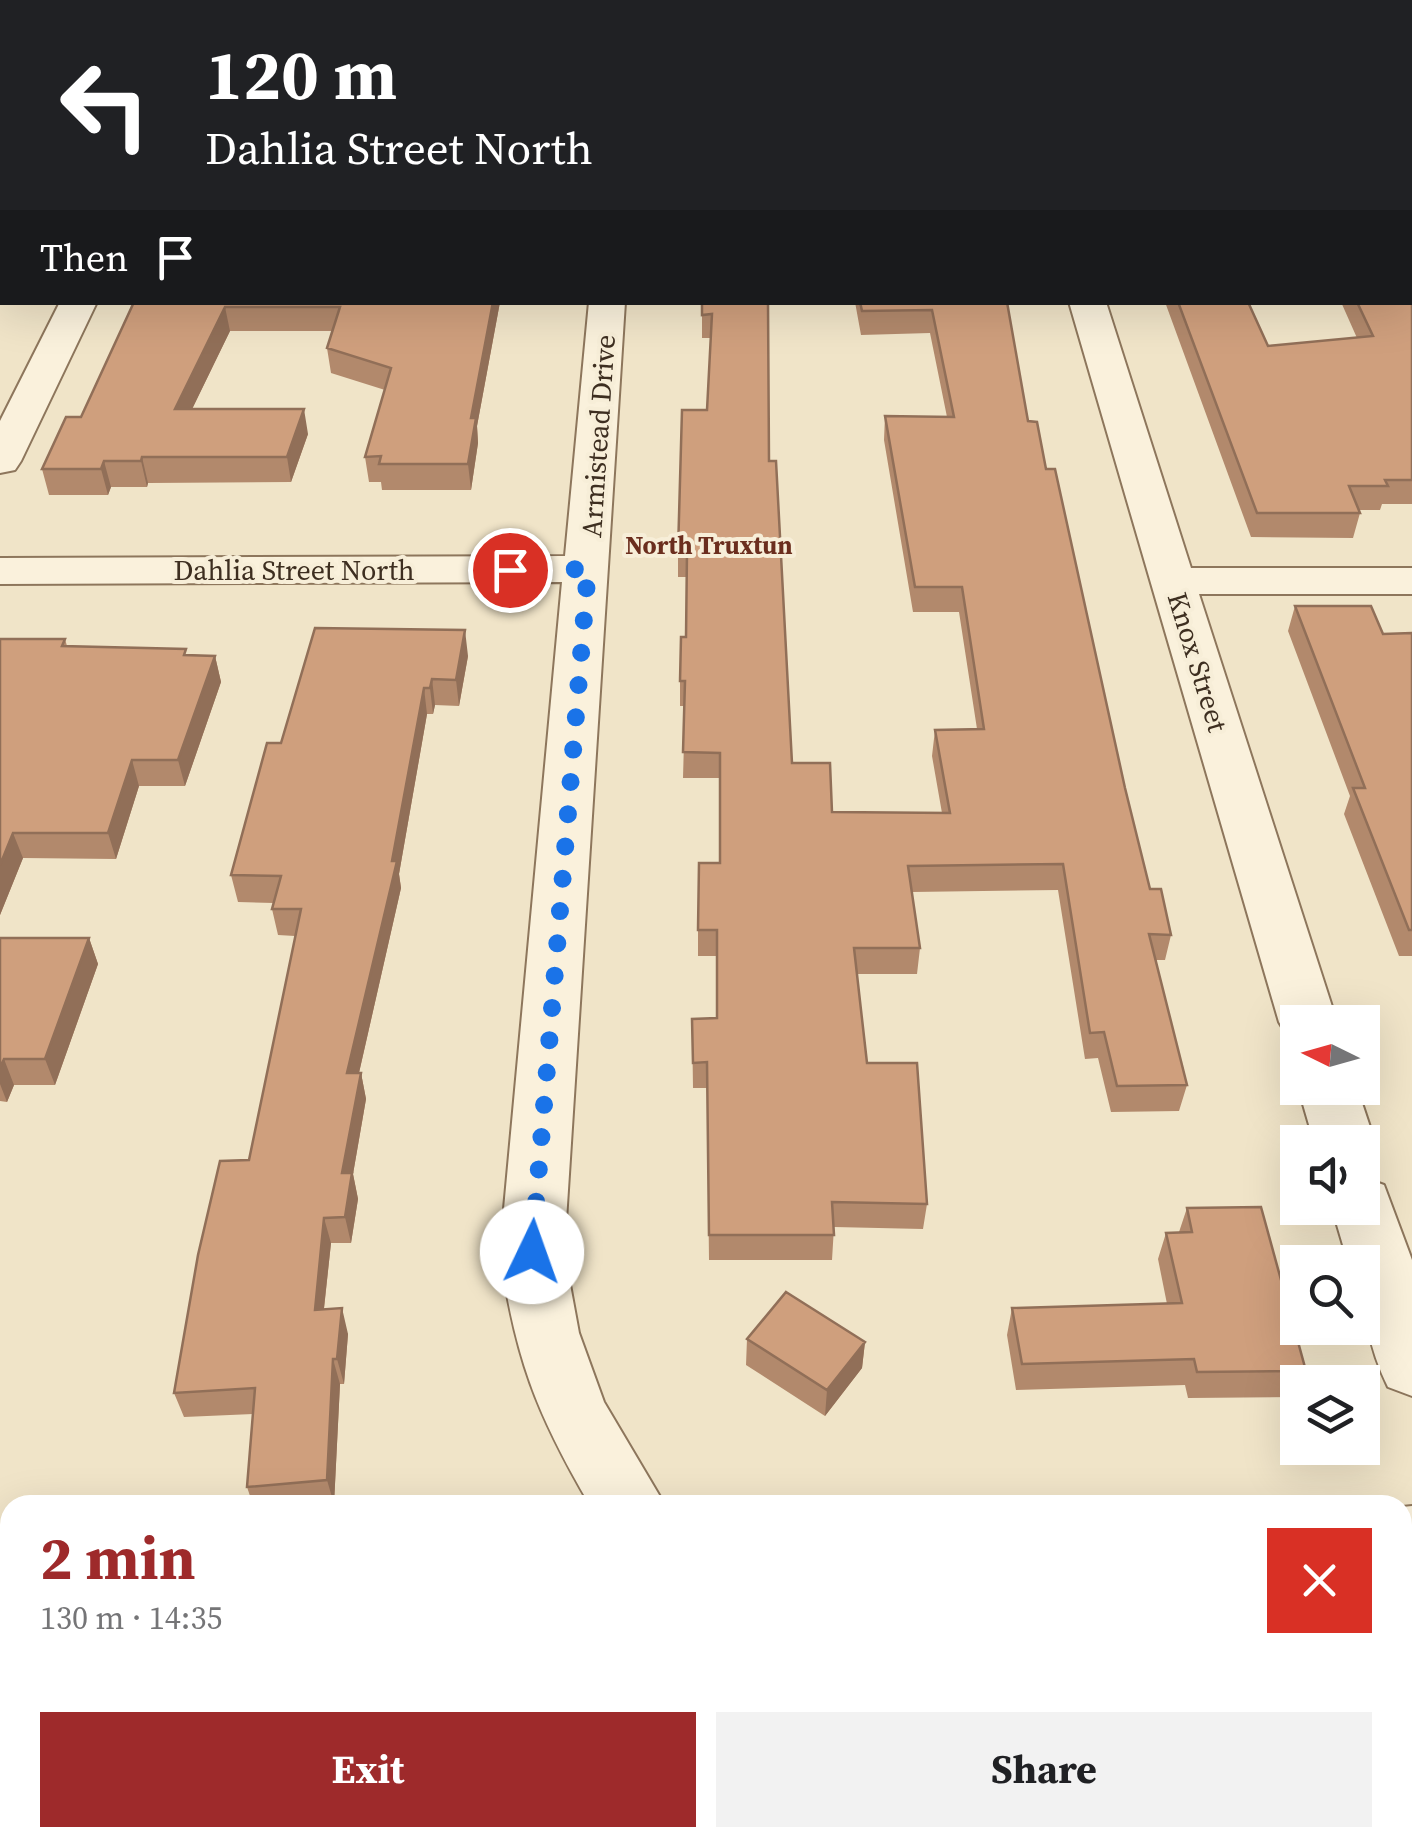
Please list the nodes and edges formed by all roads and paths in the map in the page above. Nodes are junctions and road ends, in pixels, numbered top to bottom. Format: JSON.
{"nodes":[{"id":1,"x":78,"y":305,"type":"edge"},
{"id":2,"x":607,"y":305,"type":"edge"},
{"id":3,"x":1088,"y":305,"type":"edge"},
{"id":4,"x":0,"y":461,"type":"edge"},
{"id":5,"x":588,"y":569,"type":"junction"},
{"id":6,"x":0,"y":571,"type":"edge"},
{"id":7,"x":1174,"y":581,"type":"junction"},
{"id":8,"x":1412,"y":581,"type":"edge"},
{"id":9,"x":1303,"y":1005,"type":"edge"},
{"id":10,"x":1369,"y":1225,"type":"edge"},
{"id":11,"x":1412,"y":1366,"type":"edge"},
{"id":12,"x":623,"y":1495,"type":"edge"}],
"edges":[{"from":1,"to":4,"type":"street"},
{"from":2,"to":5,"type":"street","name":"Armistead Drive"},
{"from":3,"to":7,"type":"street","name":"Knox Street"},
{"from":5,"to":6,"type":"street","name":"Dahlia Street North"},
{"from":5,"to":12,"type":"street","name":"Armistead Drive"},
{"from":7,"to":8,"type":"street"},
{"from":7,"to":9,"type":"street","name":"Knox Street"},
{"from":10,"to":11,"type":"street"}]}
